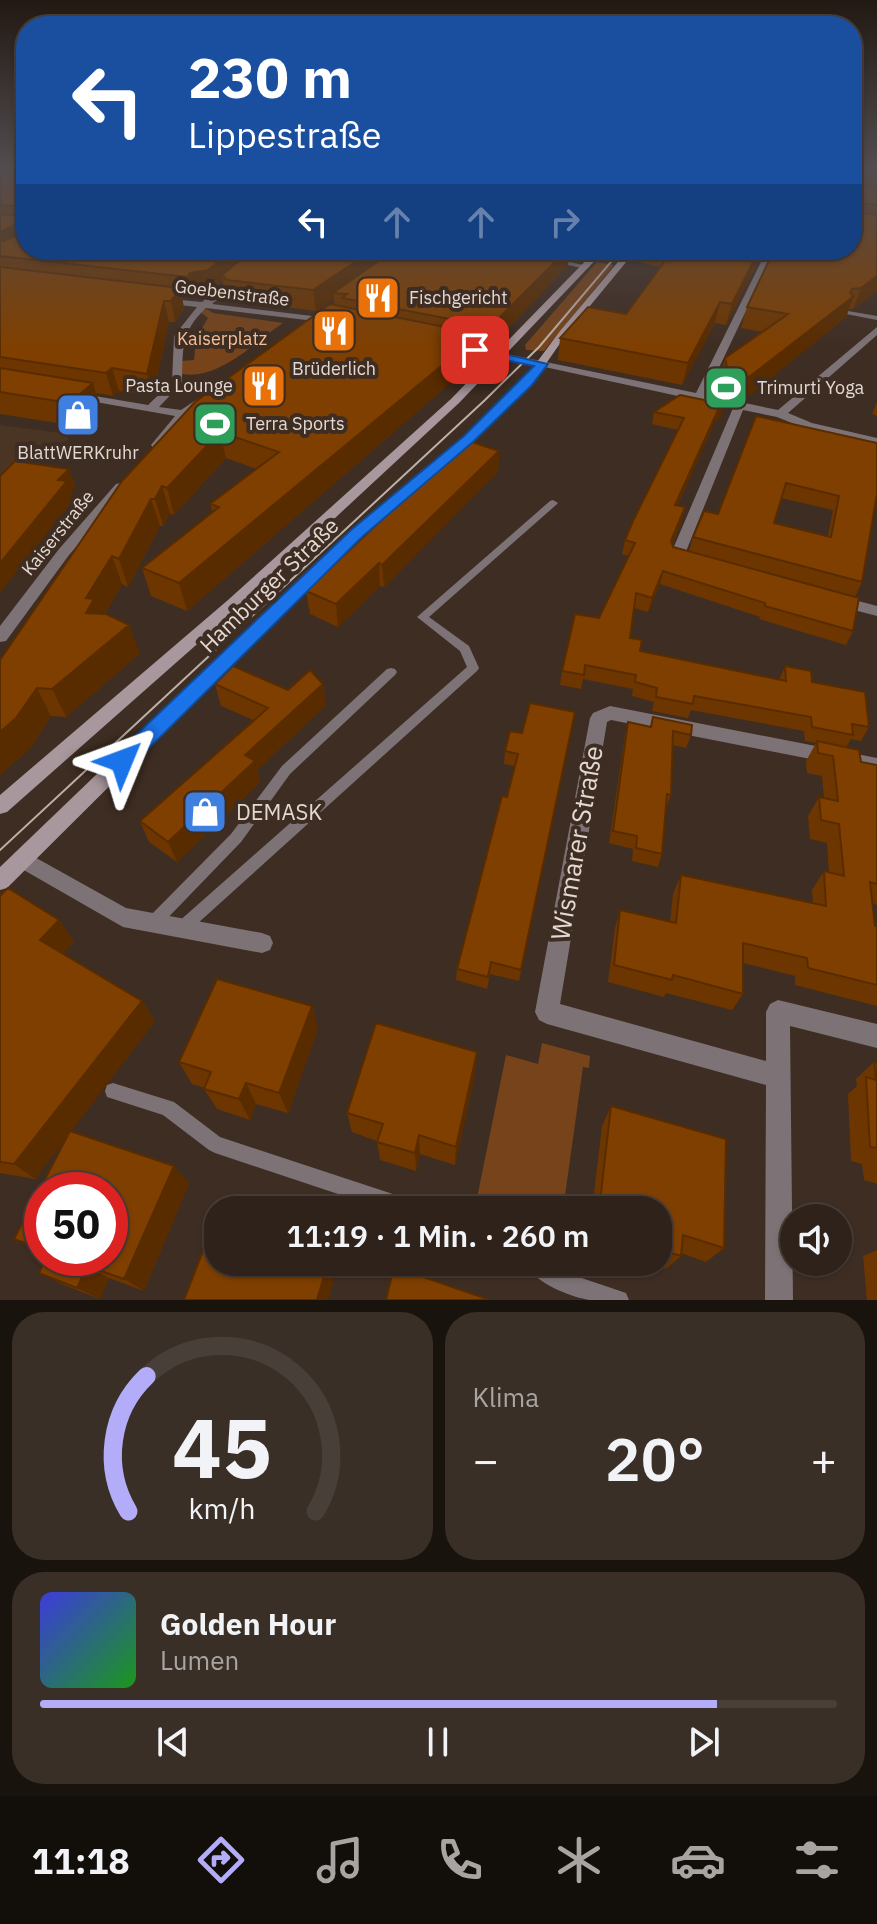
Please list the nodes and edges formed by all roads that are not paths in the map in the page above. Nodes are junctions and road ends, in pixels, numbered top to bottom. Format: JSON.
{"nodes":[{"id":1,"x":257,"y":260,"type":"edge"},
{"id":2,"x":592,"y":260,"type":"edge"},
{"id":3,"x":624,"y":260,"type":"edge"},
{"id":4,"x":766,"y":260,"type":"edge"},
{"id":5,"x":570,"y":264,"type":"dead end"},
{"id":6,"x":586,"y":267,"type":"junction"},
{"id":7,"x":146,"y":298,"type":"edge"},
{"id":8,"x":203,"y":305,"type":"junction"},
{"id":9,"x":329,"y":310,"type":"edge"},
{"id":10,"x":848,"y":313,"type":"edge"},
{"id":11,"x":877,"y":318,"type":"edge"},
{"id":12,"x":317,"y":319,"type":"junction"},
{"id":13,"x":342,"y":324,"type":"edge"},
{"id":14,"x":305,"y":327,"type":"edge"},
{"id":15,"x":877,"y":330,"type":"edge"},
{"id":16,"x":445,"y":344,"type":"edge"},
{"id":17,"x":501,"y":355,"type":"junction"},
{"id":18,"x":542,"y":364,"type":"junction"},
{"id":19,"x":60,"y":393,"type":"edge"},
{"id":20,"x":208,"y":396,"type":"edge"},
{"id":21,"x":699,"y":398,"type":"junction"},
{"id":22,"x":739,"y":406,"type":"junction"},
{"id":23,"x":151,"y":408,"type":"junction"},
{"id":24,"x":183,"y":414,"type":"junction"},
{"id":25,"x":780,"y":414,"type":"junction"},
{"id":26,"x":877,"y":442,"type":"edge"},
{"id":27,"x":553,"y":503,"type":"dead end"},
{"id":28,"x":705,"y":564,"type":"edge"},
{"id":29,"x":820,"y":595,"type":"edge"},
{"id":30,"x":877,"y":611,"type":"edge"},
{"id":31,"x":0,"y":637,"type":"edge"},
{"id":32,"x":391,"y":672,"type":"dead end"},
{"id":33,"x":877,"y":765,"type":"edge"},
{"id":34,"x":0,"y":806,"type":"edge"},
{"id":35,"x":22,"y":859,"type":"junction"},
{"id":36,"x":0,"y":881,"type":"edge"},
{"id":37,"x":153,"y":923,"type":"junction"},
{"id":38,"x":182,"y":928,"type":"junction"},
{"id":39,"x":262,"y":943,"type":"dead end"},
{"id":40,"x":877,"y":1036,"type":"edge"},
{"id":41,"x":777,"y":1076,"type":"junction"},
{"id":42,"x":113,"y":1091,"type":"dead end"},
{"id":43,"x":372,"y":1196,"type":"edge"},
{"id":44,"x":551,"y":1276,"type":"edge"},
{"id":45,"x":619,"y":1300,"type":"edge"},
{"id":46,"x":779,"y":1300,"type":"edge"}],
"edges":[{"from":1,"to":8,"type":"street"},
{"from":2,"to":6,"type":"main road","name":"Hamburger Straße"},
{"from":3,"to":18,"type":"main road","name":"Hamburger Straße"},
{"from":4,"to":21,"type":"street"},
{"from":5,"to":6,"type":"lane"},
{"from":6,"to":17,"type":"main road","name":"Hamburger Straße"},
{"from":7,"to":8,"type":"street","name":"Goebenstraße"},
{"from":8,"to":12,"type":"street","name":"Goebenstraße"},
{"from":8,"to":23,"type":"street"},
{"from":9,"to":12,"type":"street"},
{"from":10,"to":11,"type":"lane"},
{"from":12,"to":13,"type":"street","name":"Goebenstraße"},
{"from":12,"to":14,"type":"street"},
{"from":15,"to":25,"type":"street"},
{"from":16,"to":17,"type":"street"},
{"from":17,"to":18,"type":"street"},
{"from":17,"to":34,"type":"main road","name":"Hamburger Straße"},
{"from":18,"to":21,"type":"street"},
{"from":18,"to":35,"type":"main road","name":"Hamburger Straße"},
{"from":19,"to":23,"type":"street"},
{"from":20,"to":24,"type":"street","name":"Kaiserstraße"},
{"from":21,"to":22,"type":"street"},
{"from":22,"to":25,"type":"street"},
{"from":22,"to":28,"type":"street"},
{"from":23,"to":24,"type":"street"},
{"from":24,"to":31,"type":"street","name":"Kaiserstraße"},
{"from":25,"to":26,"type":"street"},
{"from":27,"to":38,"type":"lane"},
{"from":29,"to":30,"type":"street"},
{"from":32,"to":37,"type":"lane"},
{"from":33,"to":41,"type":"street","name":"Wismarer Straße"},
{"from":35,"to":36,"type":"main road","name":"Hamburger Straße"},
{"from":35,"to":37,"type":"street"},
{"from":37,"to":38,"type":"street"},
{"from":38,"to":39,"type":"street"},
{"from":40,"to":41,"type":"street"},
{"from":41,"to":46,"type":"street"},
{"from":42,"to":43,"type":"lane"},
{"from":44,"to":45,"type":"lane"}]}
